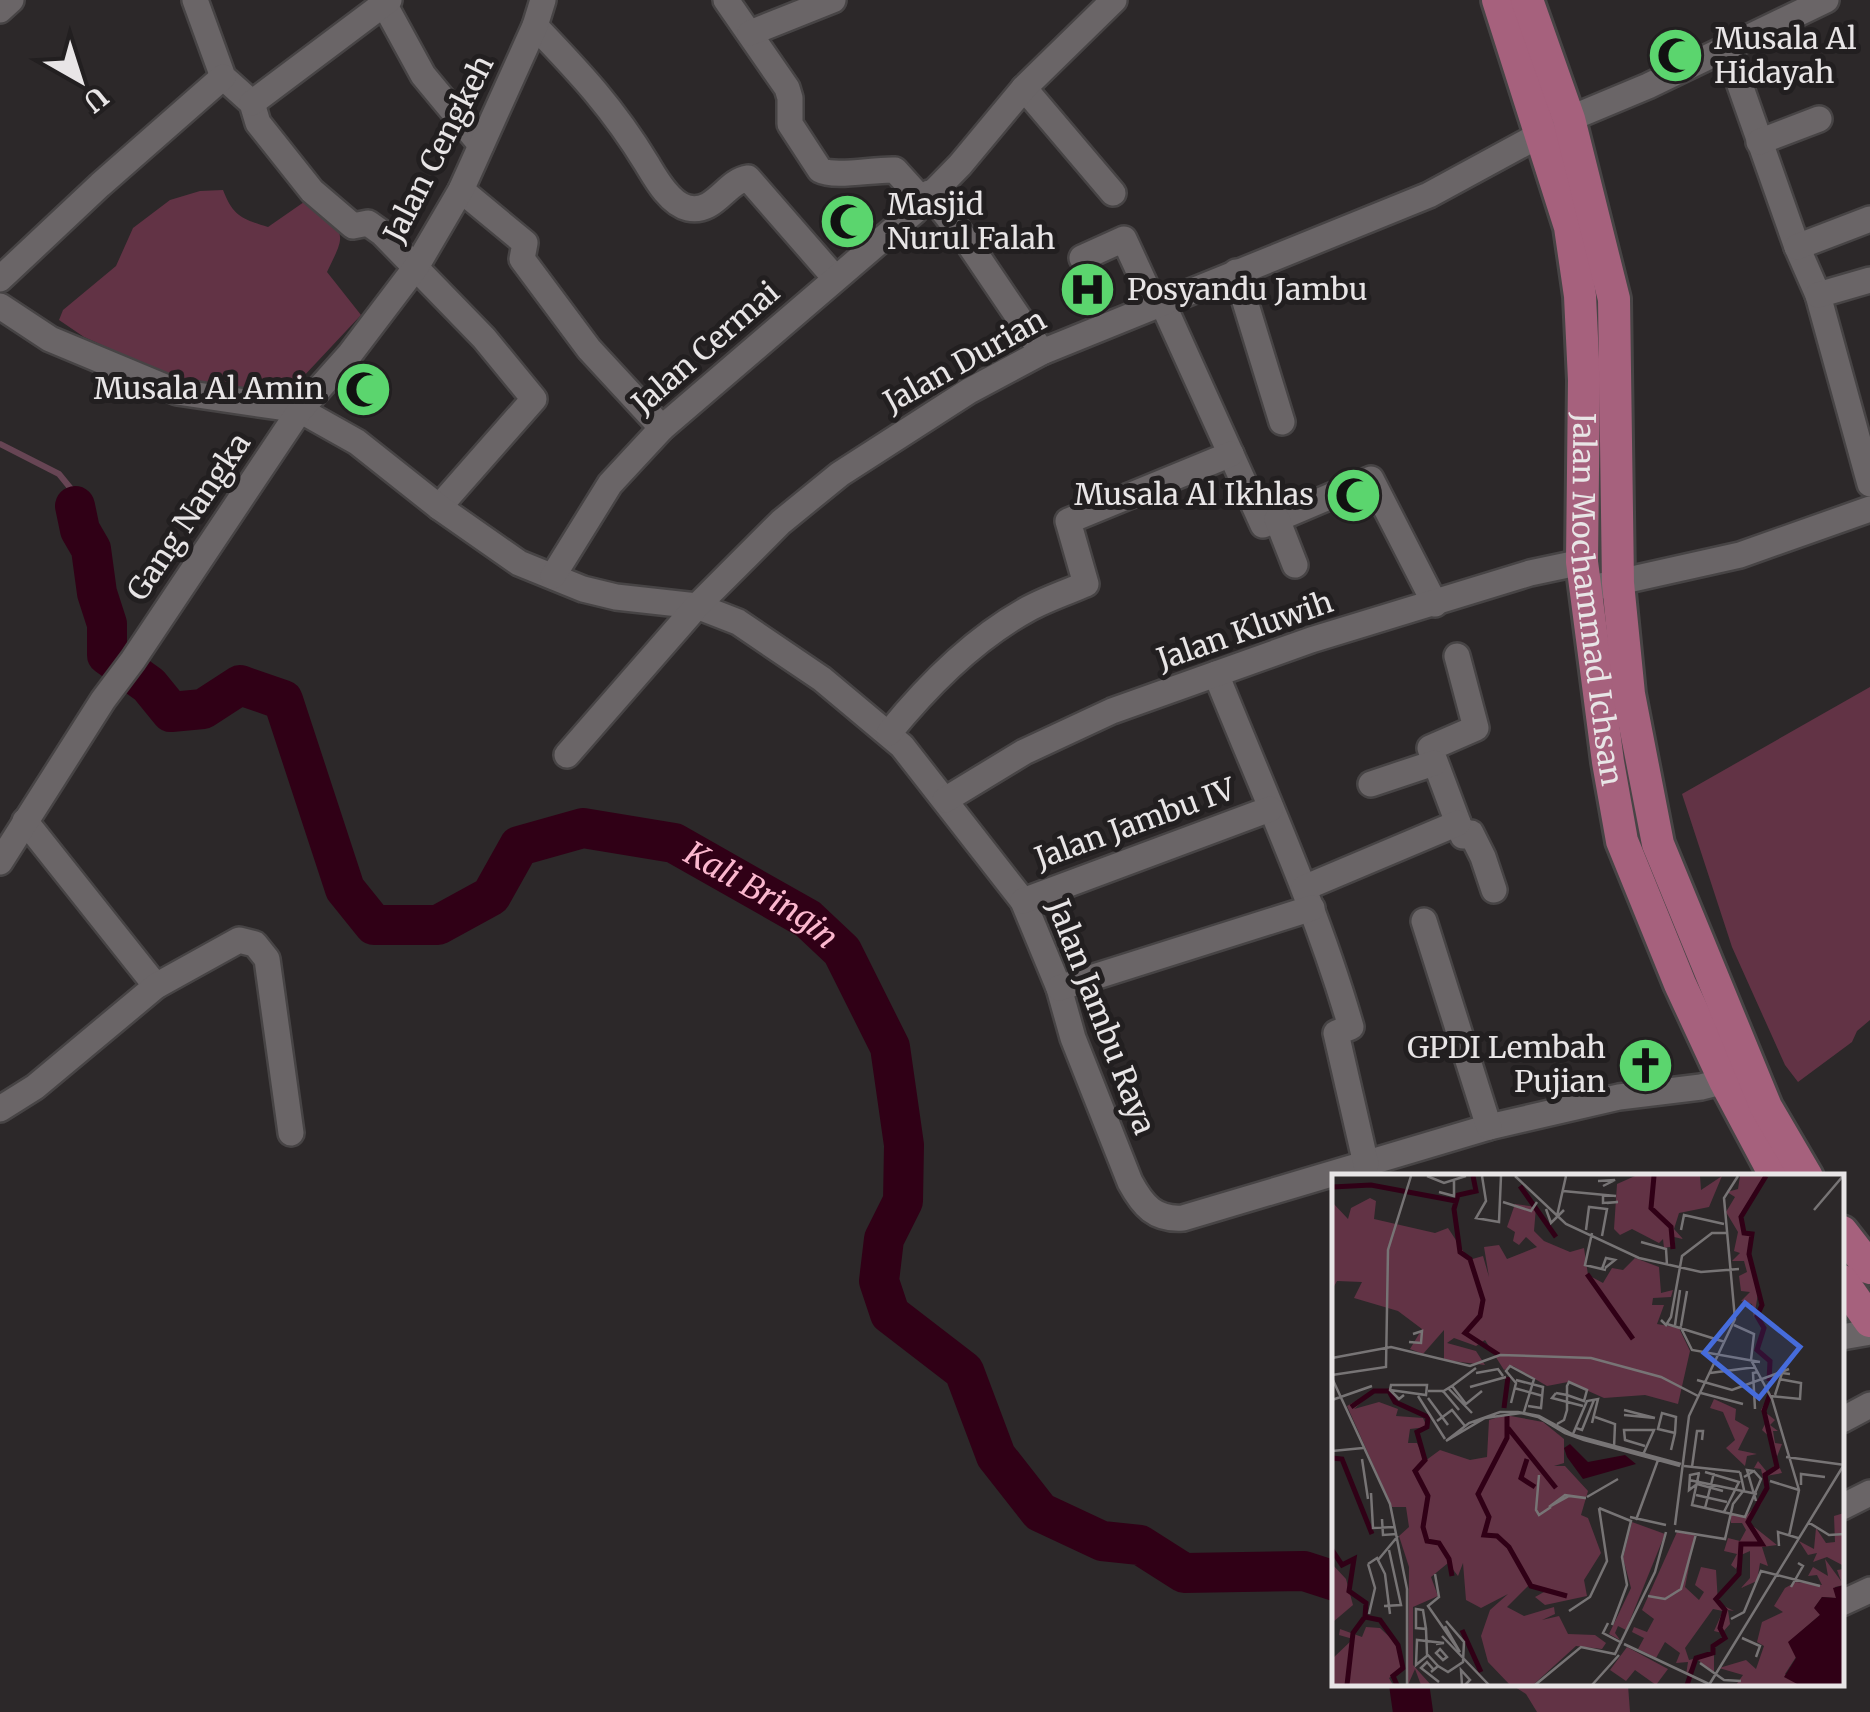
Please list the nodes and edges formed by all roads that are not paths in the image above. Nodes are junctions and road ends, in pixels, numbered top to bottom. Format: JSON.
{"nodes":[{"id":1,"x":11,"y":0,"type":"edge"},
{"id":2,"x":195,"y":0,"type":"edge"},
{"id":3,"x":543,"y":0,"type":"edge"},
{"id":4,"x":726,"y":0,"type":"edge"},
{"id":5,"x":833,"y":0,"type":"edge"},
{"id":6,"x":1114,"y":0,"type":"edge"},
{"id":7,"x":1498,"y":0,"type":"edge"},
{"id":8,"x":1527,"y":0,"type":"edge"},
{"id":9,"x":1826,"y":0,"type":"edge"},
{"id":10,"x":385,"y":2,"type":"edge"},
{"id":11,"x":0,"y":10,"type":"edge"},
{"id":12,"x":535,"y":26,"type":"junction"},
{"id":13,"x":750,"y":33,"type":"junction"},
{"id":14,"x":1727,"y":48,"type":"junction"},
{"id":15,"x":224,"y":77,"type":"junction"},
{"id":16,"x":1024,"y":88,"type":"junction"},
{"id":17,"x":252,"y":103,"type":"junction"},
{"id":18,"x":1820,"y":119,"type":"dead end"},
{"id":19,"x":1555,"y":126,"type":"junction"},
{"id":20,"x":1759,"y":142,"type":"junction"},
{"id":21,"x":481,"y":146,"type":"junction"},
{"id":22,"x":461,"y":190,"type":"junction"},
{"id":23,"x":1113,"y":192,"type":"dead end"},
{"id":24,"x":926,"y":197,"type":"junction"},
{"id":25,"x":1870,"y":219,"type":"edge"},
{"id":26,"x":1797,"y":247,"type":"junction"},
{"id":27,"x":1082,"y":258,"type":"dead end"},
{"id":28,"x":416,"y":266,"type":"junction"},
{"id":29,"x":1236,"y":272,"type":"junction"},
{"id":30,"x":835,"y":278,"type":"junction"},
{"id":31,"x":0,"y":279,"type":"edge"},
{"id":32,"x":1870,"y":280,"type":"edge"},
{"id":33,"x":1818,"y":295,"type":"junction"},
{"id":34,"x":1158,"y":303,"type":"junction"},
{"id":35,"x":0,"y":306,"type":"edge"},
{"id":36,"x":1042,"y":352,"type":"junction"},
{"id":37,"x":300,"y":410,"type":"junction"},
{"id":38,"x":1860,"y":417,"type":"edge"},
{"id":39,"x":1282,"y":422,"type":"dead end"},
{"id":40,"x":662,"y":428,"type":"junction"},
{"id":41,"x":1231,"y":454,"type":"junction"},
{"id":42,"x":1870,"y":484,"type":"edge"},
{"id":43,"x":439,"y":507,"type":"junction"},
{"id":44,"x":1870,"y":509,"type":"edge"},
{"id":45,"x":1276,"y":519,"type":"junction"},
{"id":46,"x":1294,"y":565,"type":"dead end"},
{"id":47,"x":1617,"y":570,"type":"junction"},
{"id":48,"x":553,"y":576,"type":"junction"},
{"id":49,"x":1584,"y":576,"type":"junction"},
{"id":50,"x":1435,"y":604,"type":"junction"},
{"id":51,"x":697,"y":606,"type":"junction"},
{"id":52,"x":1457,"y":656,"type":"dead end"},
{"id":53,"x":1216,"y":674,"type":"junction"},
{"id":54,"x":889,"y":734,"type":"junction"},
{"id":55,"x":567,"y":755,"type":"dead end"},
{"id":56,"x":1434,"y":764,"type":"junction"},
{"id":57,"x":1371,"y":784,"type":"dead end"},
{"id":58,"x":946,"y":800,"type":"junction"},
{"id":59,"x":1270,"y":809,"type":"junction"},
{"id":60,"x":25,"y":821,"type":"junction"},
{"id":61,"x":1458,"y":823,"type":"junction"},
{"id":62,"x":0,"y":862,"type":"edge"},
{"id":63,"x":1494,"y":890,"type":"dead end"},
{"id":64,"x":1308,"y":898,"type":"junction"},
{"id":65,"x":1022,"y":901,"type":"junction"},
{"id":66,"x":1424,"y":921,"type":"dead end"},
{"id":67,"x":1694,"y":978,"type":"junction"},
{"id":68,"x":156,"y":986,"type":"junction"},
{"id":69,"x":1058,"y":988,"type":"junction"},
{"id":70,"x":1725,"y":1081,"type":"junction"},
{"id":71,"x":0,"y":1109,"type":"edge"},
{"id":72,"x":1489,"y":1127,"type":"junction"},
{"id":73,"x":291,"y":1132,"type":"dead end"},
{"id":74,"x":1366,"y":1164,"type":"junction"},
{"id":75,"x":1332,"y":1174,"type":"edge"},
{"id":76,"x":1332,"y":1174,"type":"edge"},
{"id":77,"x":1774,"y":1174,"type":"edge"},
{"id":78,"x":1805,"y":1174,"type":"edge"},
{"id":79,"x":1845,"y":1236,"type":"edge"},
{"id":80,"x":1870,"y":1268,"type":"edge"},
{"id":81,"x":1845,"y":1285,"type":"edge"},
{"id":82,"x":1870,"y":1321,"type":"edge"},
{"id":83,"x":1870,"y":1332,"type":"edge"},
{"id":84,"x":1845,"y":1336,"type":"edge"},
{"id":85,"x":1870,"y":1406,"type":"edge"},
{"id":86,"x":1845,"y":1418,"type":"edge"},
{"id":87,"x":1870,"y":1493,"type":"edge"},
{"id":88,"x":1845,"y":1506,"type":"edge"},
{"id":89,"x":1870,"y":1590,"type":"edge"},
{"id":90,"x":1845,"y":1602,"type":"edge"}],
"edges":[{"from":1,"to":11,"type":"street"},
{"from":2,"to":15,"type":"street"},
{"from":3,"to":12,"type":"street","name":"Jalan Cengkeh"},
{"from":4,"to":13,"type":"street"},
{"from":5,"to":13,"type":"street"},
{"from":6,"to":16,"type":"street","name":"Jalan Cermai"},
{"from":7,"to":19,"type":"main road","name":"Jalan Mochammad Ichsan"},
{"from":8,"to":19,"type":"main road","name":"Jalan Mochammad Ichsan"},
{"from":9,"to":14,"type":"street","name":"Jalan Durian"},
{"from":10,"to":17,"type":"street"},
{"from":10,"to":21,"type":"street"},
{"from":12,"to":21,"type":"street","name":"Jalan Cengkeh"},
{"from":12,"to":30,"type":"street"},
{"from":13,"to":24,"type":"street"},
{"from":14,"to":19,"type":"street","name":"Jalan Durian"},
{"from":14,"to":20,"type":"street"},
{"from":15,"to":17,"type":"street"},
{"from":15,"to":31,"type":"street"},
{"from":16,"to":23,"type":"street"},
{"from":16,"to":24,"type":"street","name":"Jalan Cermai"},
{"from":17,"to":28,"type":"street"},
{"from":18,"to":20,"type":"street"},
{"from":19,"to":29,"type":"street","name":"Jalan Durian"},
{"from":19,"to":47,"type":"main road","name":"Jalan Mochammad Ichsan"},
{"from":19,"to":49,"type":"main road","name":"Jalan Mochammad Ichsan"},
{"from":20,"to":26,"type":"street"},
{"from":21,"to":22,"type":"street","name":"Jalan Cengkeh"},
{"from":22,"to":28,"type":"street","name":"Jalan Cengkeh"},
{"from":22,"to":40,"type":"street"},
{"from":24,"to":30,"type":"street","name":"Jalan Cermai"},
{"from":24,"to":36,"type":"street"},
{"from":25,"to":26,"type":"street"},
{"from":26,"to":33,"type":"street"},
{"from":27,"to":34,"type":"street"},
{"from":28,"to":37,"type":"street","name":"Jalan Cengkeh"},
{"from":28,"to":43,"type":"street"},
{"from":29,"to":34,"type":"street","name":"Jalan Durian"},
{"from":29,"to":39,"type":"street"},
{"from":30,"to":40,"type":"street","name":"Jalan Cermai"},
{"from":32,"to":33,"type":"street"},
{"from":33,"to":38,"type":"street"},
{"from":34,"to":36,"type":"street","name":"Jalan Durian"},
{"from":34,"to":41,"type":"street"},
{"from":35,"to":37,"type":"street"},
{"from":36,"to":51,"type":"street","name":"Jalan Durian"},
{"from":37,"to":43,"type":"street","name":"Jalan Jambu Raya"},
{"from":37,"to":60,"type":"street","name":"Gang Nangka"},
{"from":38,"to":42,"type":"street"},
{"from":40,"to":48,"type":"street","name":"Jalan Cermai"},
{"from":41,"to":45,"type":"street"},
{"from":41,"to":54,"type":"street"},
{"from":43,"to":48,"type":"street","name":"Jalan Jambu Raya"},
{"from":44,"to":47,"type":"street"},
{"from":45,"to":46,"type":"street"},
{"from":45,"to":50,"type":"street"},
{"from":47,"to":49,"type":"main road"},
{"from":47,"to":67,"type":"main road","name":"Jalan Mochammad Ichsan"},
{"from":48,"to":51,"type":"street","name":"Jalan Jambu Raya"},
{"from":49,"to":50,"type":"street","name":"Jalan Kluwih"},
{"from":49,"to":67,"type":"main road","name":"Jalan Mochammad Ichsan"},
{"from":50,"to":53,"type":"street","name":"Jalan Kluwih"},
{"from":51,"to":54,"type":"street","name":"Jalan Jambu Raya"},
{"from":51,"to":55,"type":"street","name":"Jalan Durian"},
{"from":52,"to":56,"type":"street"},
{"from":53,"to":58,"type":"street","name":"Jalan Kluwih"},
{"from":53,"to":59,"type":"street","name":"Jalan Jambu IV"},
{"from":54,"to":58,"type":"street","name":"Jalan Jambu Raya"},
{"from":56,"to":57,"type":"street"},
{"from":56,"to":61,"type":"street"},
{"from":58,"to":65,"type":"street","name":"Jalan Jambu Raya"},
{"from":59,"to":64,"type":"street","name":"Jalan Jambu IV"},
{"from":59,"to":65,"type":"street","name":"Jalan Jambu IV"},
{"from":60,"to":62,"type":"street"},
{"from":60,"to":68,"type":"street"},
{"from":61,"to":63,"type":"street"},
{"from":61,"to":64,"type":"street"},
{"from":64,"to":69,"type":"street"},
{"from":64,"to":74,"type":"street","name":"Jalan Jambu IV"},
{"from":65,"to":69,"type":"street","name":"Jalan Jambu Raya"},
{"from":66,"to":72,"type":"street"},
{"from":67,"to":70,"type":"main road","name":"Jalan Mochammad Ichsan"},
{"from":67,"to":78,"type":"main road","name":"Jalan Mochammad Ichsan"},
{"from":68,"to":71,"type":"street"},
{"from":68,"to":73,"type":"street"},
{"from":69,"to":76,"type":"street","name":"Jalan Jambu Raya"},
{"from":70,"to":72,"type":"street","name":"Jalan Jambu Raya"},
{"from":70,"to":77,"type":"main road","name":"Jalan Mochammad Ichsan"},
{"from":72,"to":74,"type":"street","name":"Jalan Jambu Raya"},
{"from":74,"to":75,"type":"street","name":"Jalan Jambu Raya"},
{"from":79,"to":80,"type":"main road"},
{"from":81,"to":82,"type":"main road"},
{"from":83,"to":84,"type":"street"},
{"from":85,"to":86,"type":"street"},
{"from":87,"to":88,"type":"street"},
{"from":89,"to":90,"type":"street"}]}
